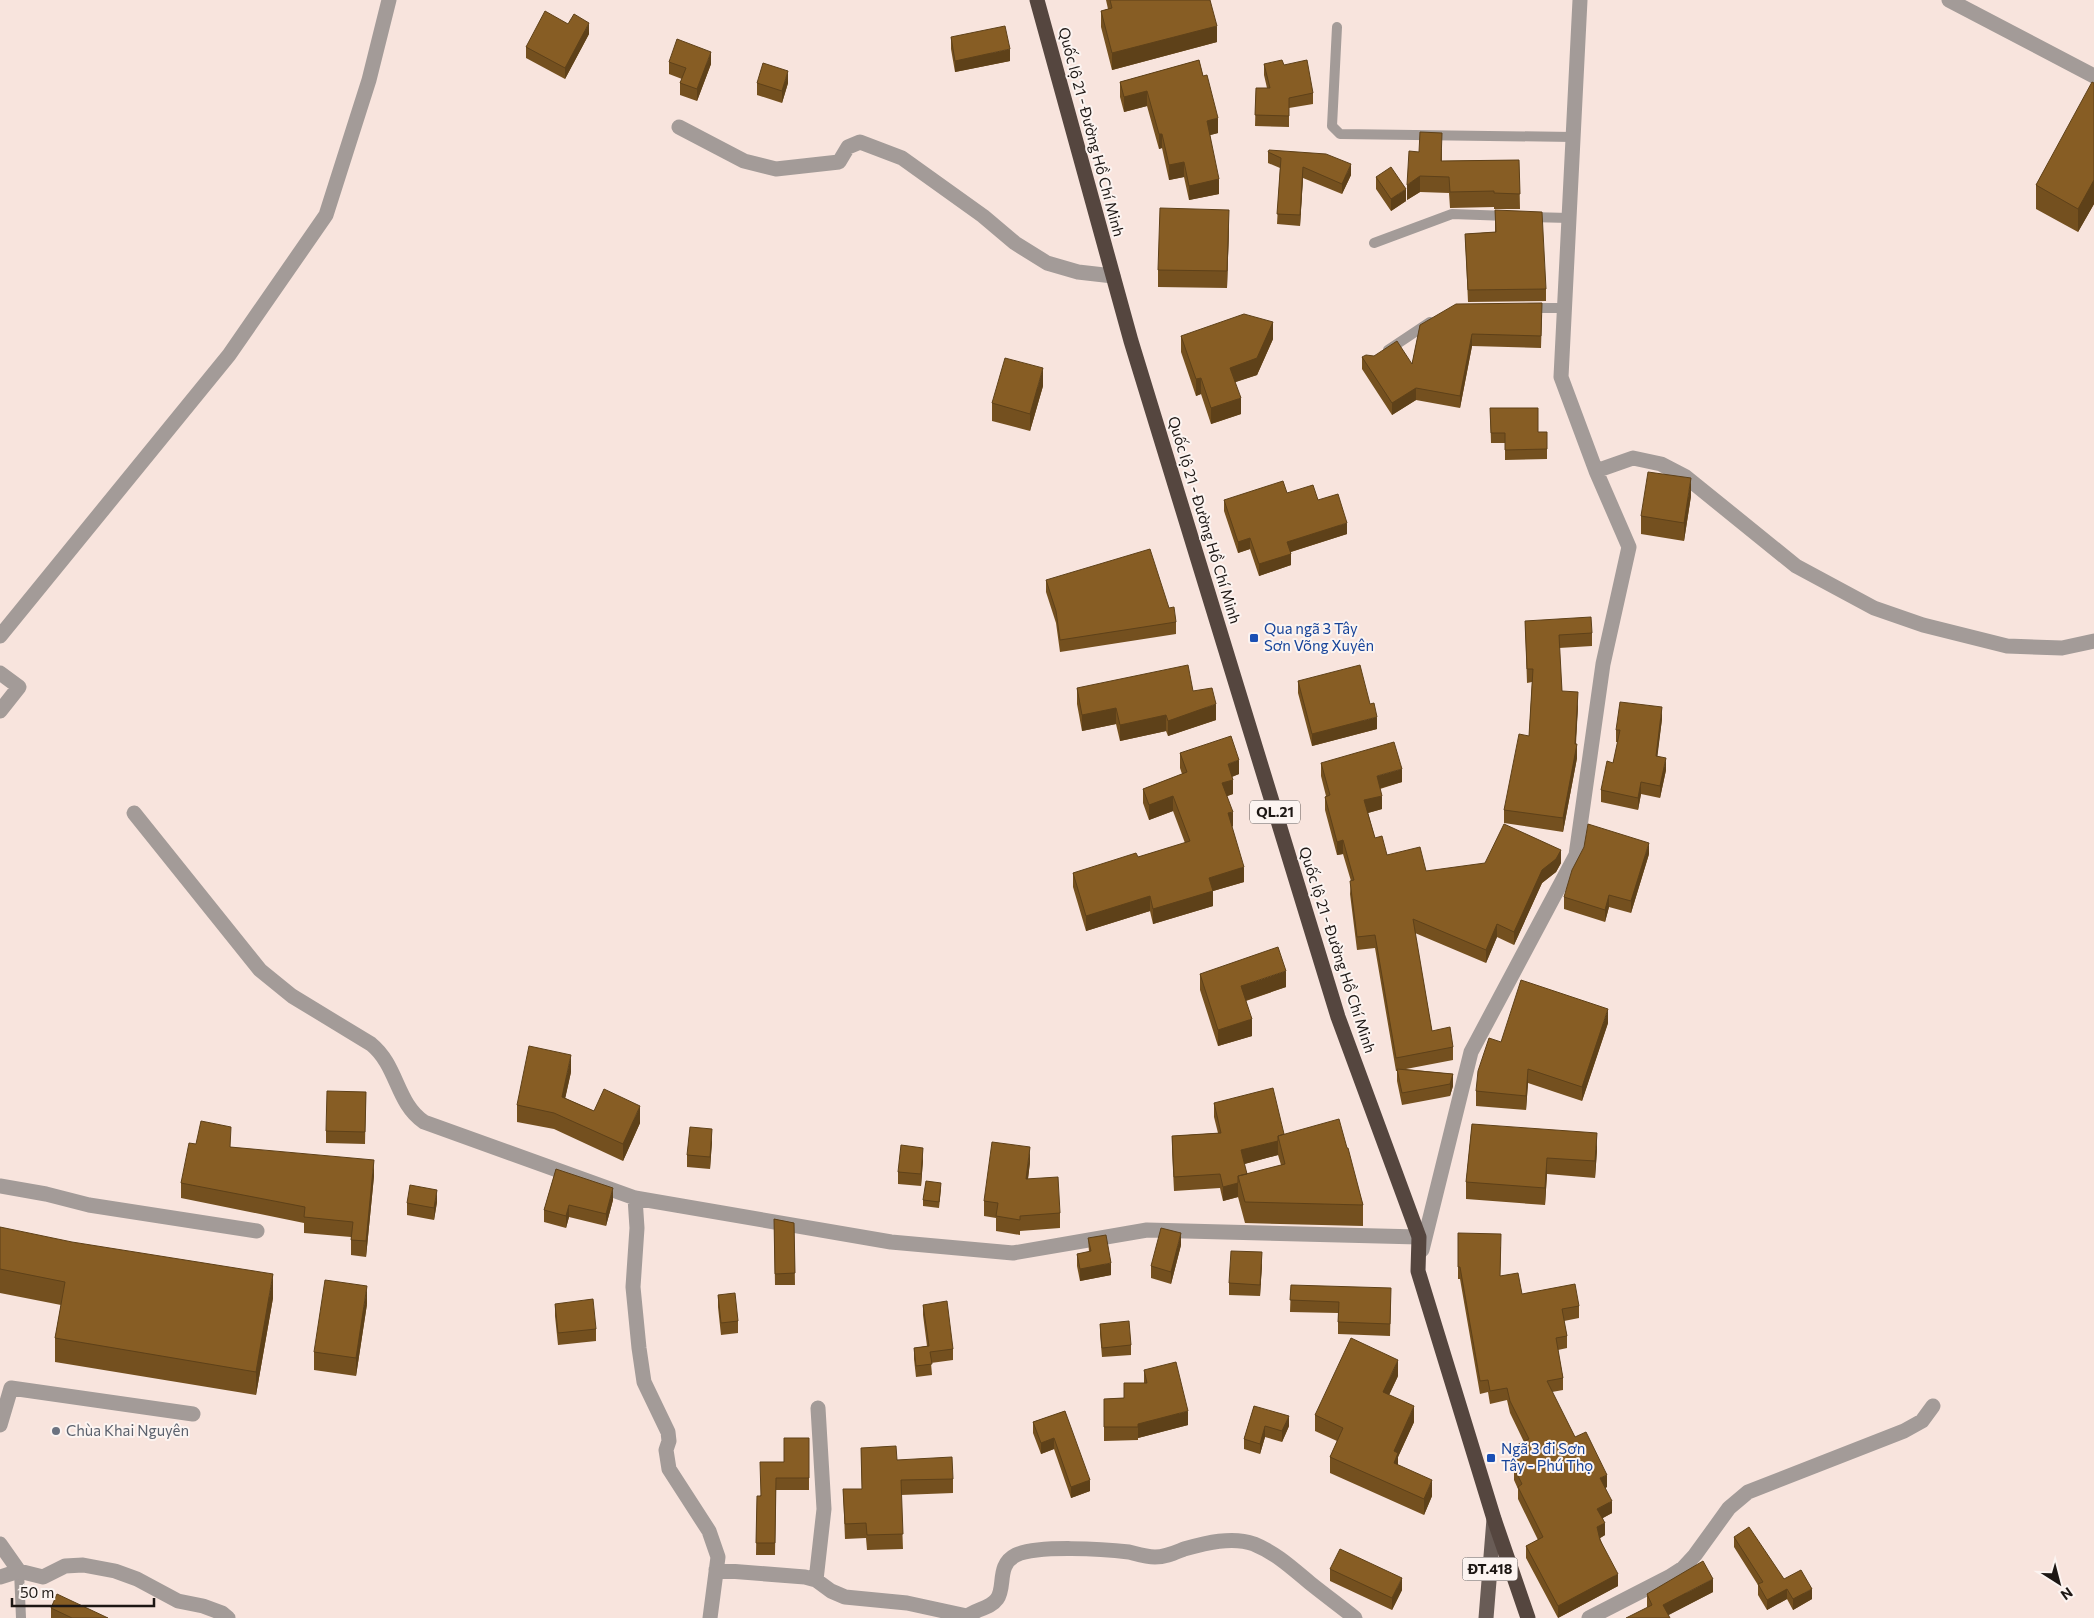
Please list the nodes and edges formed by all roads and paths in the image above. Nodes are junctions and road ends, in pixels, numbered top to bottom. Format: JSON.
{"nodes":[{"id":1,"x":389,"y":0,"type":"edge"},
{"id":2,"x":1037,"y":0,"type":"edge"},
{"id":3,"x":1580,"y":0,"type":"edge"},
{"id":4,"x":1949,"y":0,"type":"edge"},
{"id":5,"x":1337,"y":27,"type":"dead end"},
{"id":6,"x":2094,"y":76,"type":"edge"},
{"id":7,"x":679,"y":127,"type":"dead end"},
{"id":8,"x":1573,"y":137,"type":"junction"},
{"id":9,"x":1569,"y":218,"type":"junction"},
{"id":10,"x":1374,"y":243,"type":"dead end"},
{"id":11,"x":1113,"y":276,"type":"junction"},
{"id":12,"x":1516,"y":308,"type":"edge"},
{"id":13,"x":1564,"y":308,"type":"junction"},
{"id":14,"x":1441,"y":314,"type":"edge"},
{"id":15,"x":1379,"y":357,"type":"edge"},
{"id":16,"x":1596,"y":471,"type":"junction"},
{"id":17,"x":0,"y":636,"type":"edge"},
{"id":18,"x":2094,"y":641,"type":"edge"},
{"id":19,"x":0,"y":673,"type":"edge"},
{"id":20,"x":0,"y":711,"type":"edge"},
{"id":21,"x":134,"y":813,"type":"dead end"},
{"id":22,"x":0,"y":1186,"type":"edge"},
{"id":23,"x":635,"y":1198,"type":"junction"},
{"id":24,"x":257,"y":1231,"type":"dead end"},
{"id":25,"x":1419,"y":1237,"type":"junction"},
{"id":26,"x":1418,"y":1271,"type":"junction"},
{"id":27,"x":1932,"y":1406,"type":"dead end"},
{"id":28,"x":818,"y":1408,"type":"dead end"},
{"id":29,"x":193,"y":1414,"type":"dead end"},
{"id":30,"x":0,"y":1425,"type":"edge"},
{"id":31,"x":1494,"y":1519,"type":"junction"},
{"id":32,"x":0,"y":1544,"type":"edge"},
{"id":33,"x":716,"y":1570,"type":"junction"},
{"id":34,"x":20,"y":1571,"type":"junction"},
{"id":35,"x":0,"y":1577,"type":"edge"},
{"id":36,"x":816,"y":1580,"type":"junction"},
{"id":37,"x":966,"y":1617,"type":"edge"},
{"id":38,"x":21,"y":1618,"type":"edge"},
{"id":39,"x":228,"y":1618,"type":"edge"},
{"id":40,"x":710,"y":1618,"type":"edge"},
{"id":41,"x":1354,"y":1618,"type":"edge"},
{"id":42,"x":1486,"y":1618,"type":"edge"},
{"id":43,"x":1528,"y":1618,"type":"edge"},
{"id":44,"x":1589,"y":1618,"type":"edge"}],
"edges":[{"from":1,"to":17,"type":"street"},
{"from":2,"to":11,"type":"highway","name":"Quốc lộ 21 - Đường Hồ Chí Minh","number":"QL.21"},
{"from":3,"to":8,"type":"street"},
{"from":4,"to":6,"type":"street"},
{"from":5,"to":8,"type":"lane"},
{"from":7,"to":11,"type":"street"},
{"from":8,"to":9,"type":"street"},
{"from":9,"to":10,"type":"lane"},
{"from":9,"to":13,"type":"street"},
{"from":11,"to":25,"type":"highway","name":"Quốc lộ 21 - Đường Hồ Chí Minh","number":"QL.21"},
{"from":12,"to":13,"type":"lane"},
{"from":13,"to":16,"type":"street"},
{"from":14,"to":15,"type":"lane"},
{"from":16,"to":18,"type":"street"},
{"from":16,"to":26,"type":"street"},
{"from":19,"to":20,"type":"street"},
{"from":21,"to":23,"type":"street"},
{"from":22,"to":24,"type":"street"},
{"from":23,"to":25,"type":"street"},
{"from":23,"to":33,"type":"street"},
{"from":25,"to":26,"type":"highway","name":"Quốc lộ 21 - Đường Hồ Chí Minh","number":"QL.21"},
{"from":26,"to":31,"type":"highway","name":"Quốc lộ 21 - Đường Hồ Chí Minh","number":"QL.21"},
{"from":27,"to":44,"type":"street"},
{"from":28,"to":36,"type":"street"},
{"from":29,"to":30,"type":"street"},
{"from":31,"to":42,"type":"main road","number":"ĐT.418"},
{"from":31,"to":43,"type":"highway","name":"Quốc lộ 21 - Đường Hồ Chí Minh","number":"QL.21"},
{"from":32,"to":34,"type":"street"},
{"from":33,"to":36,"type":"street"},
{"from":33,"to":40,"type":"street"},
{"from":34,"to":35,"type":"street"},
{"from":34,"to":38,"type":"lane"},
{"from":34,"to":39,"type":"street"},
{"from":36,"to":37,"type":"street"},
{"from":37,"to":41,"type":"street"}]}
